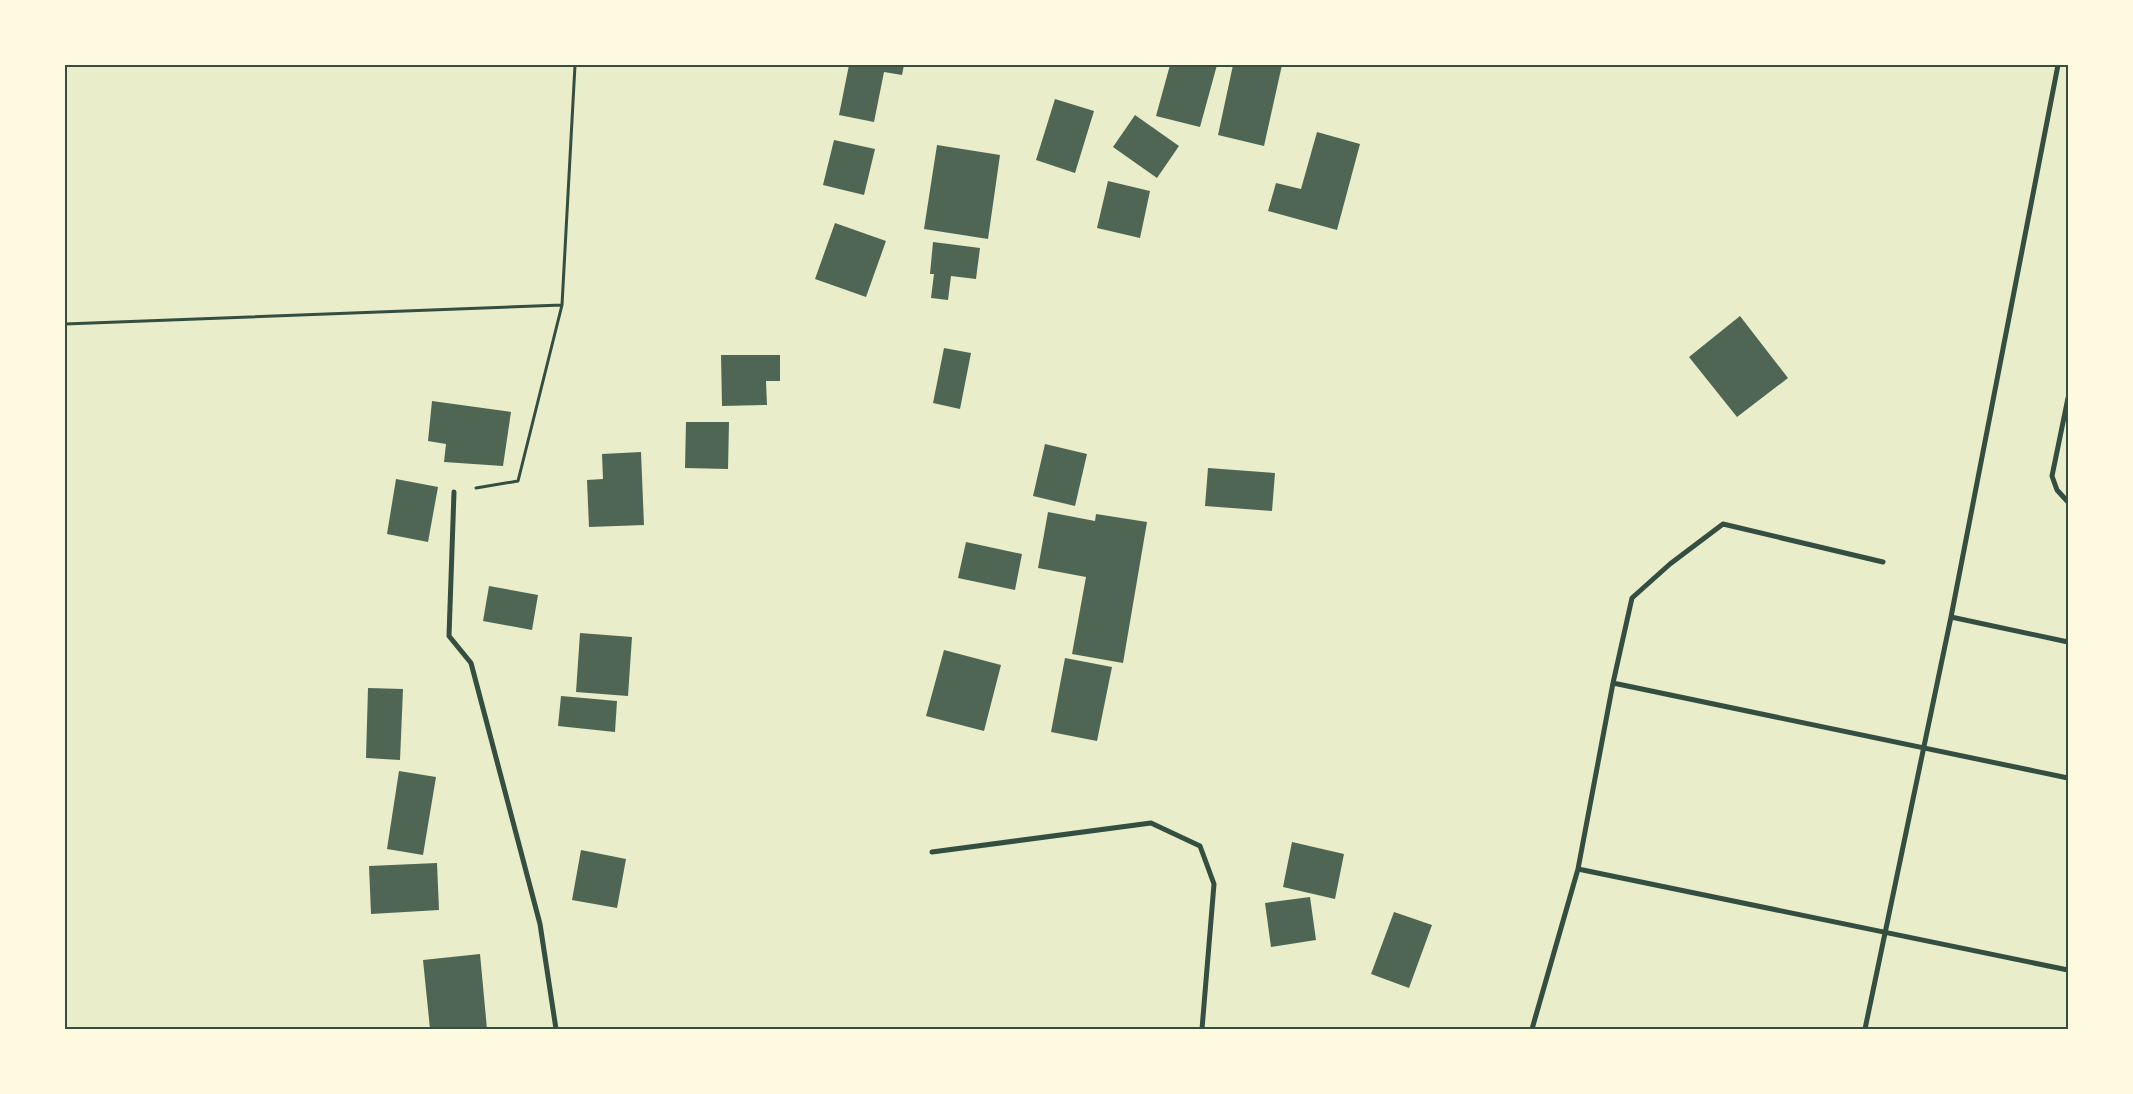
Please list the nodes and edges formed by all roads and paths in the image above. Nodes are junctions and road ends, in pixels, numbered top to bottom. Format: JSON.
{"nodes":[{"id":1,"x":575,"y":65,"type":"edge"},
{"id":2,"x":2058,"y":65,"type":"edge"},
{"id":3,"x":562,"y":305,"type":"junction"},
{"id":4,"x":65,"y":324,"type":"edge"},
{"id":5,"x":2068,"y":398,"type":"edge"},
{"id":6,"x":454,"y":492,"type":"joint"},
{"id":7,"x":2068,"y":502,"type":"edge"},
{"id":8,"x":1882,"y":562,"type":"dead end"},
{"id":9,"x":1951,"y":616,"type":"junction"},
{"id":10,"x":2068,"y":642,"type":"edge"},
{"id":11,"x":1613,"y":683,"type":"junction"},
{"id":12,"x":1923,"y":748,"type":"junction"},
{"id":13,"x":2068,"y":778,"type":"edge"},
{"id":14,"x":932,"y":852,"type":"dead end"},
{"id":15,"x":1578,"y":869,"type":"junction"},
{"id":16,"x":1885,"y":932,"type":"junction"},
{"id":17,"x":2068,"y":970,"type":"edge"},
{"id":18,"x":556,"y":1029,"type":"edge"},
{"id":19,"x":1202,"y":1029,"type":"edge"},
{"id":20,"x":1532,"y":1029,"type":"edge"},
{"id":21,"x":1865,"y":1029,"type":"edge"}],
"edges":[{"from":1,"to":3,"type":"path"},
{"from":2,"to":9,"type":"street"},
{"from":3,"to":4,"type":"path"},
{"from":3,"to":6,"type":"path"},
{"from":5,"to":7,"type":"street"},
{"from":6,"to":18,"type":"street"},
{"from":8,"to":11,"type":"street"},
{"from":9,"to":10,"type":"street"},
{"from":9,"to":12,"type":"street"},
{"from":11,"to":12,"type":"street"},
{"from":11,"to":15,"type":"street"},
{"from":12,"to":13,"type":"street"},
{"from":12,"to":16,"type":"street"},
{"from":14,"to":19,"type":"street"},
{"from":15,"to":16,"type":"street"},
{"from":15,"to":20,"type":"street"},
{"from":16,"to":17,"type":"street"},
{"from":16,"to":21,"type":"street"}]}
